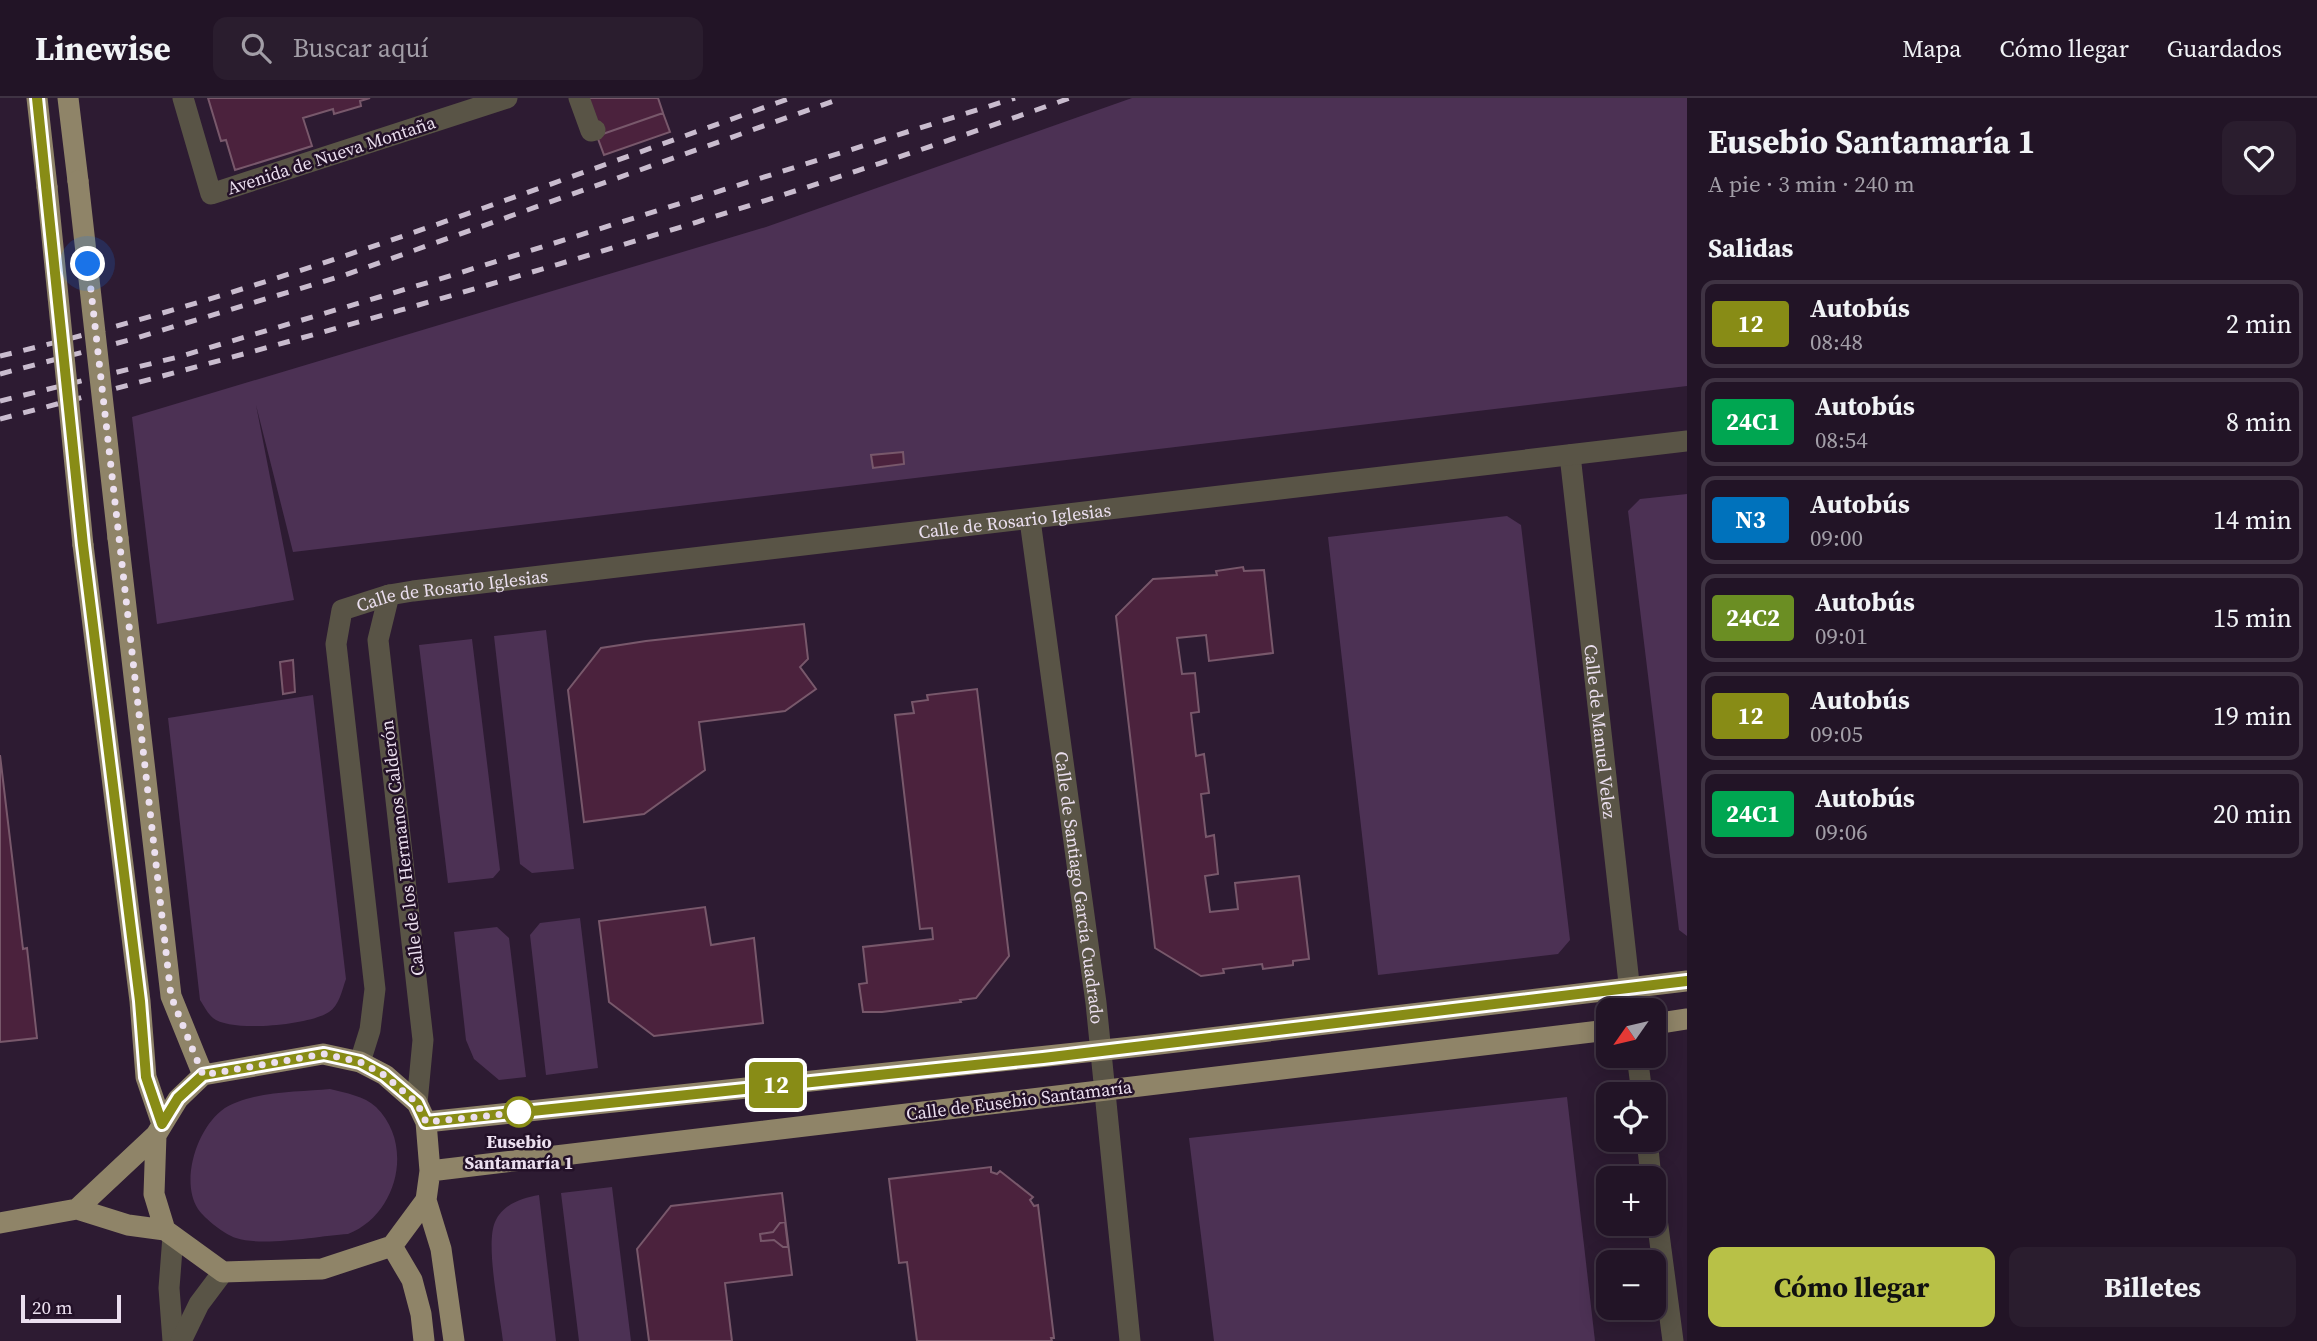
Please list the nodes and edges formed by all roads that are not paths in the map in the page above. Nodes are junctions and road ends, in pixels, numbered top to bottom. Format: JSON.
{"nodes":[{"id":1,"x":37,"y":98,"type":"edge"},
{"id":2,"x":68,"y":98,"type":"edge"},
{"id":3,"x":183,"y":98,"type":"edge"},
{"id":4,"x":507,"y":98,"type":"edge"},
{"id":5,"x":579,"y":98,"type":"edge"},
{"id":6,"x":596,"y":130,"type":"dead end"},
{"id":7,"x":1687,"y":442,"type":"edge"},
{"id":8,"x":1570,"y":455,"type":"junction"},
{"id":9,"x":1030,"y":520,"type":"junction"},
{"id":10,"x":389,"y":595,"type":"junction"},
{"id":11,"x":1687,"y":981,"type":"edge"},
{"id":12,"x":1630,"y":987,"type":"junction"},
{"id":13,"x":1631,"y":998,"type":"edge"},
{"id":14,"x":1687,"y":1019,"type":"edge"},
{"id":15,"x":1666,"y":1022,"type":"edge"},
{"id":16,"x":1596,"y":1031,"type":"edge"},
{"id":17,"x":1101,"y":1050,"type":"junction"},
{"id":18,"x":360,"y":1062,"type":"junction"},
{"id":19,"x":203,"y":1075,"type":"junction"},
{"id":20,"x":1105,"y":1090,"type":"junction"},
{"id":21,"x":422,"y":1112,"type":"junction"},
{"id":22,"x":159,"y":1130,"type":"junction"},
{"id":23,"x":430,"y":1171,"type":"junction"},
{"id":24,"x":426,"y":1200,"type":"junction"},
{"id":25,"x":77,"y":1209,"type":"junction"},
{"id":26,"x":0,"y":1223,"type":"edge"},
{"id":27,"x":169,"y":1233,"type":"junction"},
{"id":28,"x":1659,"y":1236,"type":"edge"},
{"id":29,"x":392,"y":1245,"type":"junction"},
{"id":30,"x":223,"y":1272,"type":"junction"},
{"id":31,"x":173,"y":1341,"type":"edge"},
{"id":32,"x":181,"y":1341,"type":"edge"},
{"id":33,"x":424,"y":1341,"type":"edge"},
{"id":34,"x":454,"y":1341,"type":"edge"},
{"id":35,"x":1130,"y":1341,"type":"edge"},
{"id":36,"x":1673,"y":1341,"type":"edge"}],
"edges":[{"from":1,"to":22,"type":"main road","bridge":true},
{"from":2,"to":19,"type":"main road","bridge":true},
{"from":3,"to":4,"type":"street","name":"Avenida de Nueva Montaña"},
{"from":5,"to":6,"type":"street"},
{"from":7,"to":8,"type":"street","name":"Calle de Rosario Iglesias"},
{"from":8,"to":9,"type":"street","name":"Calle de Rosario Iglesias"},
{"from":8,"to":12,"type":"street","name":"Calle de Manuel Velez"},
{"from":9,"to":10,"type":"street","name":"Calle de Rosario Iglesias"},
{"from":9,"to":17,"type":"street","name":"Calle de Santiago García Cuadrado"},
{"from":10,"to":18,"type":"street","name":"Calle de Rosario Iglesias"},
{"from":10,"to":21,"type":"street","name":"Calle de los Hermanos Calderón"},
{"from":11,"to":12,"type":"main road"},
{"from":12,"to":13,"type":"street","name":"Calle de Manuel Velez"},
{"from":12,"to":17,"type":"main road"},
{"from":14,"to":15,"type":"main road"},
{"from":16,"to":20,"type":"main road","name":"Calle de Eusebio Santamaría"},
{"from":17,"to":20,"type":"street","name":"Calle de Santiago García Cuadrado"},
{"from":17,"to":21,"type":"main road"},
{"from":18,"to":19,"type":"main road"},
{"from":18,"to":21,"type":"main road"},
{"from":19,"to":22,"type":"main road"},
{"from":20,"to":23,"type":"main road","name":"Calle de Eusebio Santamaría"},
{"from":20,"to":35,"type":"street","name":"Calle de Santiago García Cuadrado"},
{"from":21,"to":23,"type":"main road"},
{"from":22,"to":25,"type":"main road"},
{"from":22,"to":27,"type":"main road"},
{"from":23,"to":24,"type":"main road"},
{"from":24,"to":29,"type":"main road"},
{"from":24,"to":34,"type":"main road"},
{"from":25,"to":26,"type":"main road"},
{"from":25,"to":27,"type":"main road"},
{"from":27,"to":30,"type":"main road"},
{"from":27,"to":31,"type":"street"},
{"from":28,"to":36,"type":"street"},
{"from":29,"to":30,"type":"main road"},
{"from":29,"to":33,"type":"main road"},
{"from":30,"to":32,"type":"street"}]}
